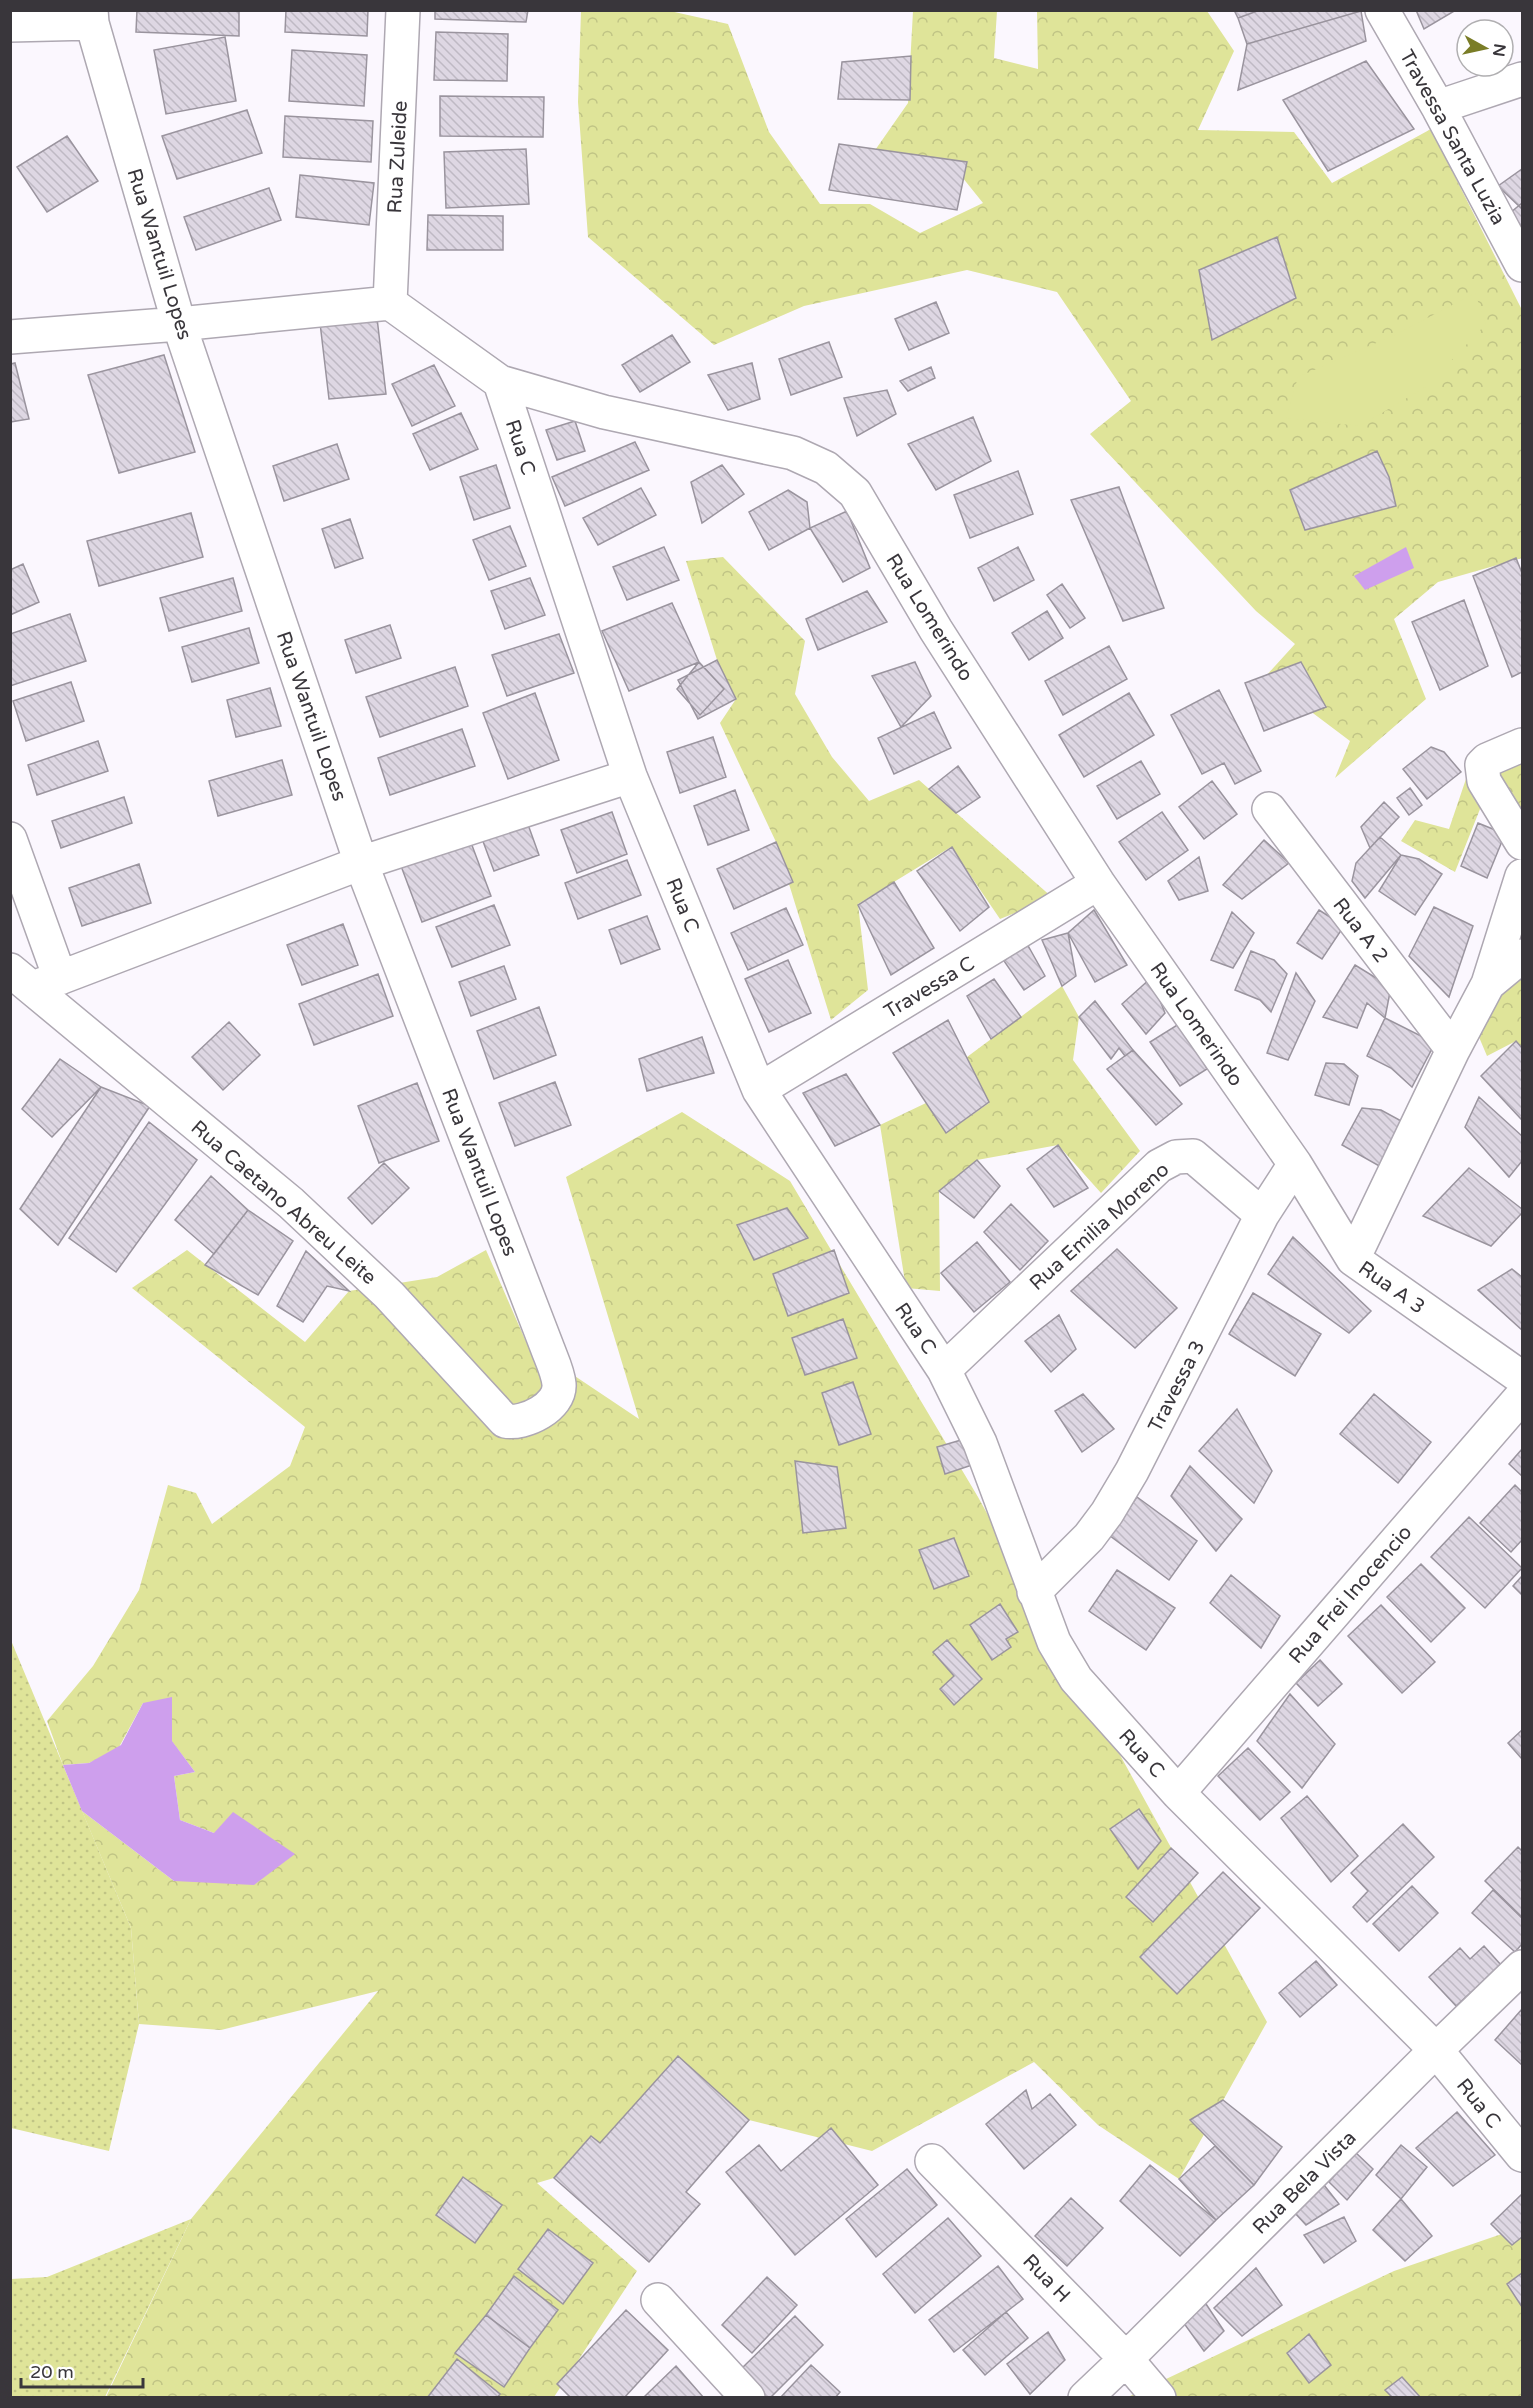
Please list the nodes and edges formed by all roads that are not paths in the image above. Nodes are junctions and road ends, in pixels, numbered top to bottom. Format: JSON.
{"nodes":[{"id":1,"x":404,"y":10,"type":"edge"},
{"id":2,"x":1382,"y":10,"type":"edge"},
{"id":3,"x":92,"y":17,"type":"edge"},
{"id":4,"x":10,"y":25,"type":"edge"},
{"id":5,"x":1522,"y":79,"type":"edge"},
{"id":6,"x":1438,"y":106,"type":"junction"},
{"id":7,"x":1522,"y":265,"type":"edge"},
{"id":8,"x":390,"y":303,"type":"junction"},
{"id":9,"x":179,"y":324,"type":"junction"},
{"id":10,"x":10,"y":337,"type":"edge"},
{"id":11,"x":500,"y":382,"type":"junction"},
{"id":12,"x":1522,"y":745,"type":"edge"},
{"id":13,"x":630,"y":776,"type":"junction"},
{"id":14,"x":1269,"y":809,"type":"dead end"},
{"id":15,"x":10,"y":838,"type":"edge"},
{"id":16,"x":1522,"y":843,"type":"edge"},
{"id":17,"x":362,"y":863,"type":"junction"},
{"id":18,"x":1522,"y":876,"type":"edge"},
{"id":19,"x":1098,"y":883,"type":"junction"},
{"id":20,"x":1522,"y":956,"type":"edge"},
{"id":21,"x":34,"y":979,"type":"edge"},
{"id":22,"x":1488,"y":984,"type":"junction"},
{"id":23,"x":1453,"y":1050,"type":"junction"},
{"id":24,"x":759,"y":1090,"type":"junction"},
{"id":25,"x":1294,"y":1164,"type":"junction"},
{"id":26,"x":1262,"y":1215,"type":"junction"},
{"id":27,"x":1353,"y":1259,"type":"junction"},
{"id":28,"x":944,"y":1370,"type":"junction"},
{"id":29,"x":1522,"y":1378,"type":"edge"},
{"id":30,"x":1522,"y":1396,"type":"edge"},
{"id":31,"x":548,"y":1407,"type":"joint"},
{"id":32,"x":1034,"y":1592,"type":"junction"},
{"id":33,"x":1178,"y":1793,"type":"junction"},
{"id":34,"x":1522,"y":1967,"type":"edge"},
{"id":35,"x":1436,"y":2050,"type":"junction"},
{"id":36,"x":1522,"y":2156,"type":"edge"},
{"id":37,"x":932,"y":2161,"type":"dead end"},
{"id":38,"x":658,"y":2300,"type":"dead end"},
{"id":39,"x":1126,"y":2359,"type":"junction"},
{"id":40,"x":748,"y":2397,"type":"edge"},
{"id":41,"x":1085,"y":2397,"type":"edge"},
{"id":42,"x":1159,"y":2397,"type":"edge"}],
"edges":[{"from":1,"to":8,"type":"street","name":"Rua Zuleide"},
{"from":2,"to":6,"type":"street","name":"Travessa Santa Luzia"},
{"from":3,"to":4,"type":"street"},
{"from":3,"to":9,"type":"street","name":"Rua Wantuil Lopes"},
{"from":5,"to":6,"type":"street"},
{"from":6,"to":7,"type":"street","name":"Travessa Santa Luzia"},
{"from":8,"to":9,"type":"street"},
{"from":8,"to":11,"type":"street","name":"Rua Lomerindo"},
{"from":9,"to":10,"type":"street"},
{"from":9,"to":17,"type":"street","name":"Rua Wantuil Lopes"},
{"from":11,"to":13,"type":"street","name":"Rua C"},
{"from":11,"to":19,"type":"street","name":"Rua Lomerindo"},
{"from":12,"to":16,"type":"street"},
{"from":13,"to":17,"type":"street"},
{"from":13,"to":24,"type":"street","name":"Rua C"},
{"from":14,"to":23,"type":"street","name":"Rua A 2"},
{"from":15,"to":21,"type":"street"},
{"from":17,"to":21,"type":"street"},
{"from":17,"to":31,"type":"street","name":"Rua Wantuil Lopes"},
{"from":18,"to":22,"type":"street"},
{"from":19,"to":24,"type":"street","name":"Travessa C"},
{"from":19,"to":25,"type":"street","name":"Rua Lomerindo"},
{"from":20,"to":22,"type":"street"},
{"from":21,"to":31,"type":"street","name":"Rua Caetano Abreu Leite"},
{"from":22,"to":23,"type":"street"},
{"from":23,"to":27,"type":"street"},
{"from":24,"to":28,"type":"street","name":"Rua C"},
{"from":25,"to":26,"type":"street","name":"Travessa 3"},
{"from":25,"to":27,"type":"street","name":"Rua A 3"},
{"from":26,"to":28,"type":"street","name":"Rua Emilia Moreno"},
{"from":26,"to":32,"type":"street","name":"Travessa 3"},
{"from":27,"to":29,"type":"street","name":"Rua A 3"},
{"from":28,"to":32,"type":"street","name":"Rua C"},
{"from":30,"to":33,"type":"street","name":"Rua Frei Inocencio"},
{"from":32,"to":33,"type":"street","name":"Rua C"},
{"from":33,"to":35,"type":"street","name":"Rua C"},
{"from":34,"to":35,"type":"street","name":"Rua Bela Vista"},
{"from":35,"to":36,"type":"street","name":"Rua C"},
{"from":35,"to":39,"type":"street","name":"Rua Bela Vista"},
{"from":37,"to":39,"type":"street","name":"Rua H"},
{"from":38,"to":40,"type":"street"},
{"from":39,"to":41,"type":"street","name":"Rua Bela Vista"},
{"from":39,"to":42,"type":"street","name":"Rua H"}]}
